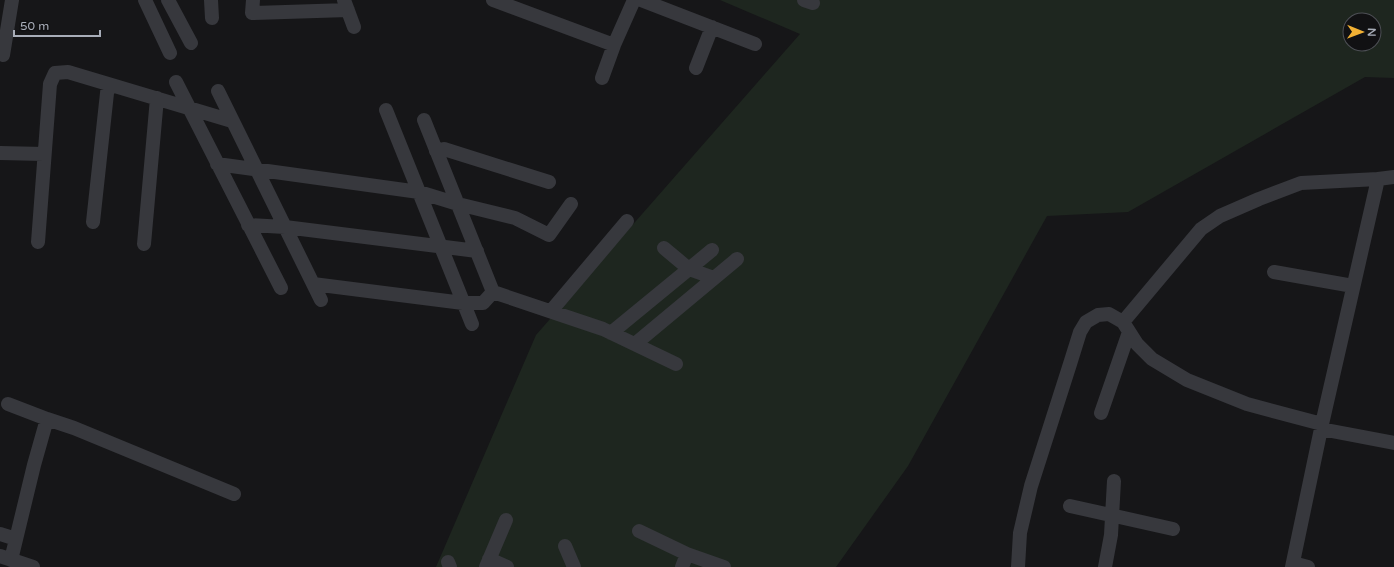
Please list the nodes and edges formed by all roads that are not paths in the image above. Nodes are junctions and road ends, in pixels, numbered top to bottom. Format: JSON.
{"nodes":[{"id":1,"x":12,"y":0,"type":"edge"},
{"id":2,"x":145,"y":0,"type":"edge"},
{"id":3,"x":168,"y":0,"type":"edge"},
{"id":4,"x":211,"y":0,"type":"edge"},
{"id":5,"x":253,"y":0,"type":"edge"},
{"id":6,"x":493,"y":0,"type":"edge"},
{"id":7,"x":634,"y":0,"type":"edge"},
{"id":8,"x":641,"y":0,"type":"edge"},
{"id":9,"x":346,"y":5,"type":"edge"},
{"id":10,"x":212,"y":18,"type":"dead end"},
{"id":11,"x":354,"y":27,"type":"dead end"},
{"id":12,"x":712,"y":27,"type":"junction"},
{"id":13,"x":191,"y":43,"type":"dead end"},
{"id":14,"x":755,"y":44,"type":"dead end"},
{"id":15,"x":614,"y":45,"type":"junction"},
{"id":16,"x":170,"y":53,"type":"dead end"},
{"id":17,"x":3,"y":55,"type":"dead end"},
{"id":18,"x":696,"y":68,"type":"dead end"},
{"id":19,"x":602,"y":78,"type":"dead end"},
{"id":20,"x":176,"y":82,"type":"dead end"},
{"id":21,"x":108,"y":84,"type":"junction"},
{"id":22,"x":218,"y":91,"type":"dead end"},
{"id":23,"x":157,"y":98,"type":"junction"},
{"id":24,"x":189,"y":108,"type":"junction"},
{"id":25,"x":386,"y":110,"type":"dead end"},
{"id":26,"x":424,"y":120,"type":"dead end"},
{"id":27,"x":232,"y":121,"type":"junction"},
{"id":28,"x":436,"y":150,"type":"junction"},
{"id":29,"x":0,"y":153,"type":"edge"},
{"id":30,"x":44,"y":154,"type":"junction"},
{"id":31,"x":217,"y":164,"type":"junction"},
{"id":32,"x":256,"y":169,"type":"junction"},
{"id":33,"x":1394,"y":177,"type":"edge"},
{"id":34,"x":1378,"y":179,"type":"junction"},
{"id":35,"x":549,"y":182,"type":"dead end"},
{"id":36,"x":419,"y":192,"type":"junction"},
{"id":37,"x":458,"y":204,"type":"junction"},
{"id":38,"x":571,"y":204,"type":"dead end"},
{"id":39,"x":627,"y":221,"type":"dead end"},
{"id":40,"x":92,"y":222,"type":"dead end"},
{"id":41,"x":248,"y":224,"type":"junction"},
{"id":42,"x":285,"y":227,"type":"junction"},
{"id":43,"x":38,"y":242,"type":"dead end"},
{"id":44,"x":144,"y":244,"type":"dead end"},
{"id":45,"x":441,"y":247,"type":"junction"},
{"id":46,"x":664,"y":248,"type":"dead end"},
{"id":47,"x":712,"y":250,"type":"dead end"},
{"id":48,"x":477,"y":251,"type":"junction"},
{"id":49,"x":737,"y":260,"type":"dead end"},
{"id":50,"x":689,"y":270,"type":"junction"},
{"id":51,"x":1274,"y":272,"type":"dead end"},
{"id":52,"x":714,"y":278,"type":"junction"},
{"id":53,"x":313,"y":284,"type":"junction"},
{"id":54,"x":1353,"y":286,"type":"junction"},
{"id":55,"x":281,"y":288,"type":"dead end"},
{"id":56,"x":493,"y":292,"type":"junction"},
{"id":57,"x":658,"y":295,"type":"junction"},
{"id":58,"x":321,"y":300,"type":"dead end"},
{"id":59,"x":463,"y":303,"type":"junction"},
{"id":60,"x":680,"y":307,"type":"junction"},
{"id":61,"x":551,"y":311,"type":"junction"},
{"id":62,"x":472,"y":324,"type":"dead end"},
{"id":63,"x":1126,"y":327,"type":"junction"},
{"id":64,"x":611,"y":333,"type":"junction"},
{"id":65,"x":635,"y":344,"type":"junction"},
{"id":66,"x":676,"y":364,"type":"dead end"},
{"id":67,"x":8,"y":404,"type":"dead end"},
{"id":68,"x":1101,"y":413,"type":"dead end"},
{"id":69,"x":47,"y":419,"type":"junction"},
{"id":70,"x":1321,"y":427,"type":"junction"},
{"id":71,"x":1394,"y":443,"type":"edge"},
{"id":72,"x":1114,"y":481,"type":"dead end"},
{"id":73,"x":234,"y":494,"type":"dead end"},
{"id":74,"x":1070,"y":506,"type":"dead end"},
{"id":75,"x":1112,"y":516,"type":"junction"},
{"id":76,"x":506,"y":520,"type":"dead end"},
{"id":77,"x":1173,"y":529,"type":"dead end"},
{"id":78,"x":639,"y":531,"type":"dead end"},
{"id":79,"x":0,"y":534,"type":"edge"},
{"id":80,"x":16,"y":539,"type":"junction"},
{"id":81,"x":565,"y":546,"type":"dead end"},
{"id":82,"x":687,"y":554,"type":"junction"},
{"id":83,"x":12,"y":561,"type":"edge"},
{"id":84,"x":487,"y":563,"type":"edge"},
{"id":85,"x":1292,"y":565,"type":"edge"},
{"id":86,"x":33,"y":567,"type":"edge"},
{"id":87,"x":507,"y":567,"type":"edge"},
{"id":88,"x":574,"y":567,"type":"edge"},
{"id":89,"x":682,"y":567,"type":"edge"},
{"id":90,"x":724,"y":567,"type":"edge"},
{"id":91,"x":1018,"y":567,"type":"edge"},
{"id":92,"x":1105,"y":567,"type":"edge"},
{"id":93,"x":1308,"y":567,"type":"edge"}],
"edges":[{"from":1,"to":17,"type":"street"},
{"from":2,"to":16,"type":"street"},
{"from":3,"to":13,"type":"street"},
{"from":4,"to":10,"type":"street"},
{"from":5,"to":9,"type":"street"},
{"from":6,"to":15,"type":"street"},
{"from":7,"to":15,"type":"street"},
{"from":8,"to":12,"type":"street"},
{"from":9,"to":11,"type":"street"},
{"from":12,"to":14,"type":"street"},
{"from":12,"to":18,"type":"street"},
{"from":15,"to":19,"type":"street"},
{"from":20,"to":24,"type":"street"},
{"from":21,"to":23,"type":"street"},
{"from":21,"to":30,"type":"street"},
{"from":21,"to":40,"type":"street"},
{"from":22,"to":27,"type":"street"},
{"from":23,"to":24,"type":"street"},
{"from":23,"to":44,"type":"street"},
{"from":24,"to":27,"type":"street"},
{"from":24,"to":31,"type":"street"},
{"from":25,"to":36,"type":"street"},
{"from":26,"to":28,"type":"street"},
{"from":27,"to":32,"type":"street"},
{"from":28,"to":35,"type":"street"},
{"from":28,"to":37,"type":"street"},
{"from":29,"to":30,"type":"street"},
{"from":30,"to":43,"type":"street"},
{"from":31,"to":32,"type":"street"},
{"from":31,"to":41,"type":"street"},
{"from":32,"to":36,"type":"street"},
{"from":32,"to":42,"type":"street"},
{"from":33,"to":34,"type":"street"},
{"from":34,"to":54,"type":"street"},
{"from":34,"to":63,"type":"street"},
{"from":36,"to":37,"type":"street"},
{"from":36,"to":45,"type":"street"},
{"from":37,"to":38,"type":"street"},
{"from":37,"to":48,"type":"street"},
{"from":39,"to":61,"type":"street"},
{"from":41,"to":42,"type":"street"},
{"from":41,"to":55,"type":"street"},
{"from":42,"to":45,"type":"street"},
{"from":42,"to":53,"type":"street"},
{"from":45,"to":48,"type":"street"},
{"from":45,"to":59,"type":"street"},
{"from":46,"to":50,"type":"street"},
{"from":47,"to":50,"type":"street"},
{"from":48,"to":56,"type":"street"},
{"from":49,"to":52,"type":"street"},
{"from":50,"to":52,"type":"street"},
{"from":50,"to":57,"type":"street"},
{"from":51,"to":54,"type":"street"},
{"from":52,"to":60,"type":"street"},
{"from":53,"to":58,"type":"street"},
{"from":53,"to":59,"type":"street"},
{"from":54,"to":70,"type":"street"},
{"from":56,"to":59,"type":"street"},
{"from":56,"to":61,"type":"street"},
{"from":57,"to":60,"type":"street"},
{"from":57,"to":64,"type":"street"},
{"from":59,"to":62,"type":"street"},
{"from":60,"to":65,"type":"street"},
{"from":61,"to":64,"type":"street"},
{"from":63,"to":68,"type":"street"},
{"from":63,"to":70,"type":"street"},
{"from":63,"to":91,"type":"street"},
{"from":64,"to":65,"type":"street"},
{"from":65,"to":66,"type":"street"},
{"from":67,"to":69,"type":"street"},
{"from":69,"to":73,"type":"street"},
{"from":69,"to":80,"type":"street"},
{"from":70,"to":71,"type":"street"},
{"from":70,"to":85,"type":"street"},
{"from":72,"to":75,"type":"street"},
{"from":74,"to":75,"type":"street"},
{"from":75,"to":77,"type":"street"},
{"from":75,"to":92,"type":"street"},
{"from":76,"to":84,"type":"street"},
{"from":78,"to":82,"type":"street"},
{"from":79,"to":80,"type":"street"},
{"from":80,"to":83,"type":"street"},
{"from":81,"to":88,"type":"street"},
{"from":82,"to":89,"type":"street"},
{"from":82,"to":90,"type":"street"},
{"from":83,"to":86,"type":"street"},
{"from":84,"to":87,"type":"street"},
{"from":85,"to":93,"type":"street"}]}
